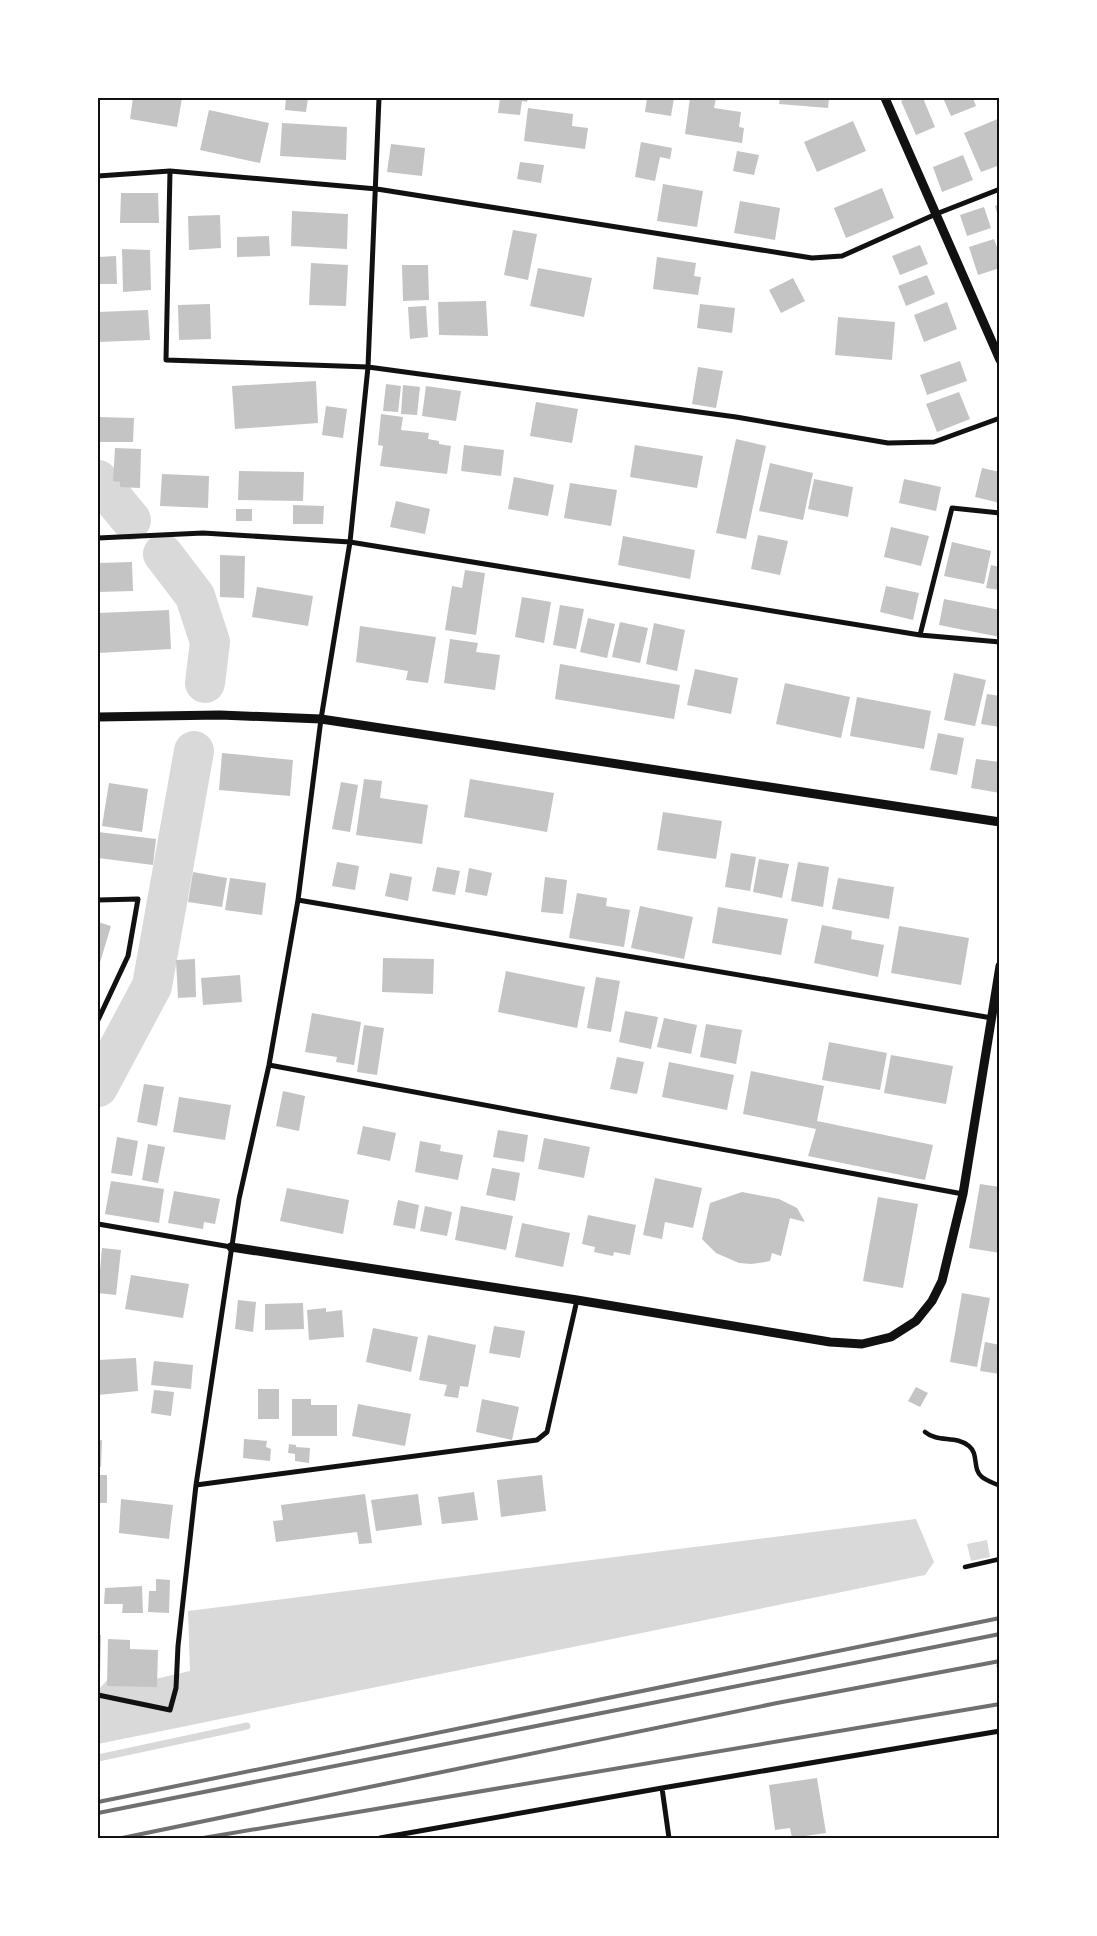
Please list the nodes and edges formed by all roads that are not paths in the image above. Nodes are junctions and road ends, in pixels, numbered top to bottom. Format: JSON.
{"nodes":[{"id":1,"x":379,"y":98,"type":"edge"},
{"id":2,"x":885,"y":98,"type":"edge"},
{"id":3,"x":170,"y":172,"type":"junction"},
{"id":4,"x":98,"y":176,"type":"edge"},
{"id":5,"x":376,"y":189,"type":"junction"},
{"id":6,"x":1000,"y":189,"type":"edge"},
{"id":7,"x":936,"y":214,"type":"junction"},
{"id":8,"x":1000,"y":360,"type":"edge"},
{"id":9,"x":368,"y":367,"type":"junction"},
{"id":10,"x":1000,"y":418,"type":"edge"},
{"id":11,"x":1000,"y":513,"type":"edge"},
{"id":12,"x":98,"y":538,"type":"edge"},
{"id":13,"x":350,"y":542,"type":"junction"},
{"id":14,"x":920,"y":635,"type":"junction"},
{"id":15,"x":1000,"y":642,"type":"edge"},
{"id":16,"x":98,"y":717,"type":"edge"},
{"id":17,"x":321,"y":720,"type":"junction"},
{"id":18,"x":1000,"y":822,"type":"edge"},
{"id":19,"x":98,"y":900,"type":"edge"},
{"id":20,"x":298,"y":900,"type":"junction"},
{"id":21,"x":1000,"y":966,"type":"edge"},
{"id":22,"x":992,"y":1018,"type":"junction"},
{"id":23,"x":98,"y":1020,"type":"edge"},
{"id":24,"x":269,"y":1065,"type":"junction"},
{"id":25,"x":963,"y":1194,"type":"junction"},
{"id":26,"x":98,"y":1224,"type":"edge"},
{"id":27,"x":231,"y":1247,"type":"junction"},
{"id":28,"x":577,"y":1300,"type":"junction"},
{"id":29,"x":925,"y":1432,"type":"dead end"},
{"id":30,"x":196,"y":1485,"type":"junction"},
{"id":31,"x":1000,"y":1486,"type":"edge"},
{"id":32,"x":1000,"y":1559,"type":"edge"},
{"id":33,"x":965,"y":1567,"type":"dead end"},
{"id":34,"x":98,"y":1695,"type":"edge"},
{"id":35,"x":1000,"y":1731,"type":"edge"},
{"id":36,"x":662,"y":1788,"type":"junction"},
{"id":37,"x":380,"y":1838,"type":"edge"},
{"id":38,"x":669,"y":1838,"type":"edge"}],
"edges":[{"from":1,"to":5,"type":"street"},
{"from":2,"to":7,"type":"street"},
{"from":3,"to":4,"type":"street"},
{"from":3,"to":5,"type":"street"},
{"from":3,"to":9,"type":"street"},
{"from":5,"to":7,"type":"street"},
{"from":5,"to":9,"type":"street"},
{"from":6,"to":7,"type":"street"},
{"from":7,"to":8,"type":"street"},
{"from":9,"to":10,"type":"street"},
{"from":9,"to":13,"type":"street"},
{"from":11,"to":14,"type":"street"},
{"from":12,"to":13,"type":"street"},
{"from":13,"to":14,"type":"street"},
{"from":13,"to":17,"type":"street"},
{"from":14,"to":15,"type":"street"},
{"from":16,"to":17,"type":"street"},
{"from":17,"to":18,"type":"street"},
{"from":17,"to":20,"type":"street"},
{"from":19,"to":23,"type":"street"},
{"from":20,"to":22,"type":"street"},
{"from":20,"to":24,"type":"street"},
{"from":21,"to":22,"type":"street"},
{"from":22,"to":25,"type":"street"},
{"from":24,"to":25,"type":"street"},
{"from":24,"to":27,"type":"street"},
{"from":25,"to":28,"type":"street"},
{"from":26,"to":27,"type":"street"},
{"from":27,"to":28,"type":"street"},
{"from":27,"to":30,"type":"street"},
{"from":28,"to":30,"type":"street"},
{"from":29,"to":31,"type":"street"},
{"from":30,"to":34,"type":"street"},
{"from":32,"to":33,"type":"street"},
{"from":35,"to":36,"type":"street"},
{"from":36,"to":37,"type":"street"},
{"from":36,"to":38,"type":"street"}]}
